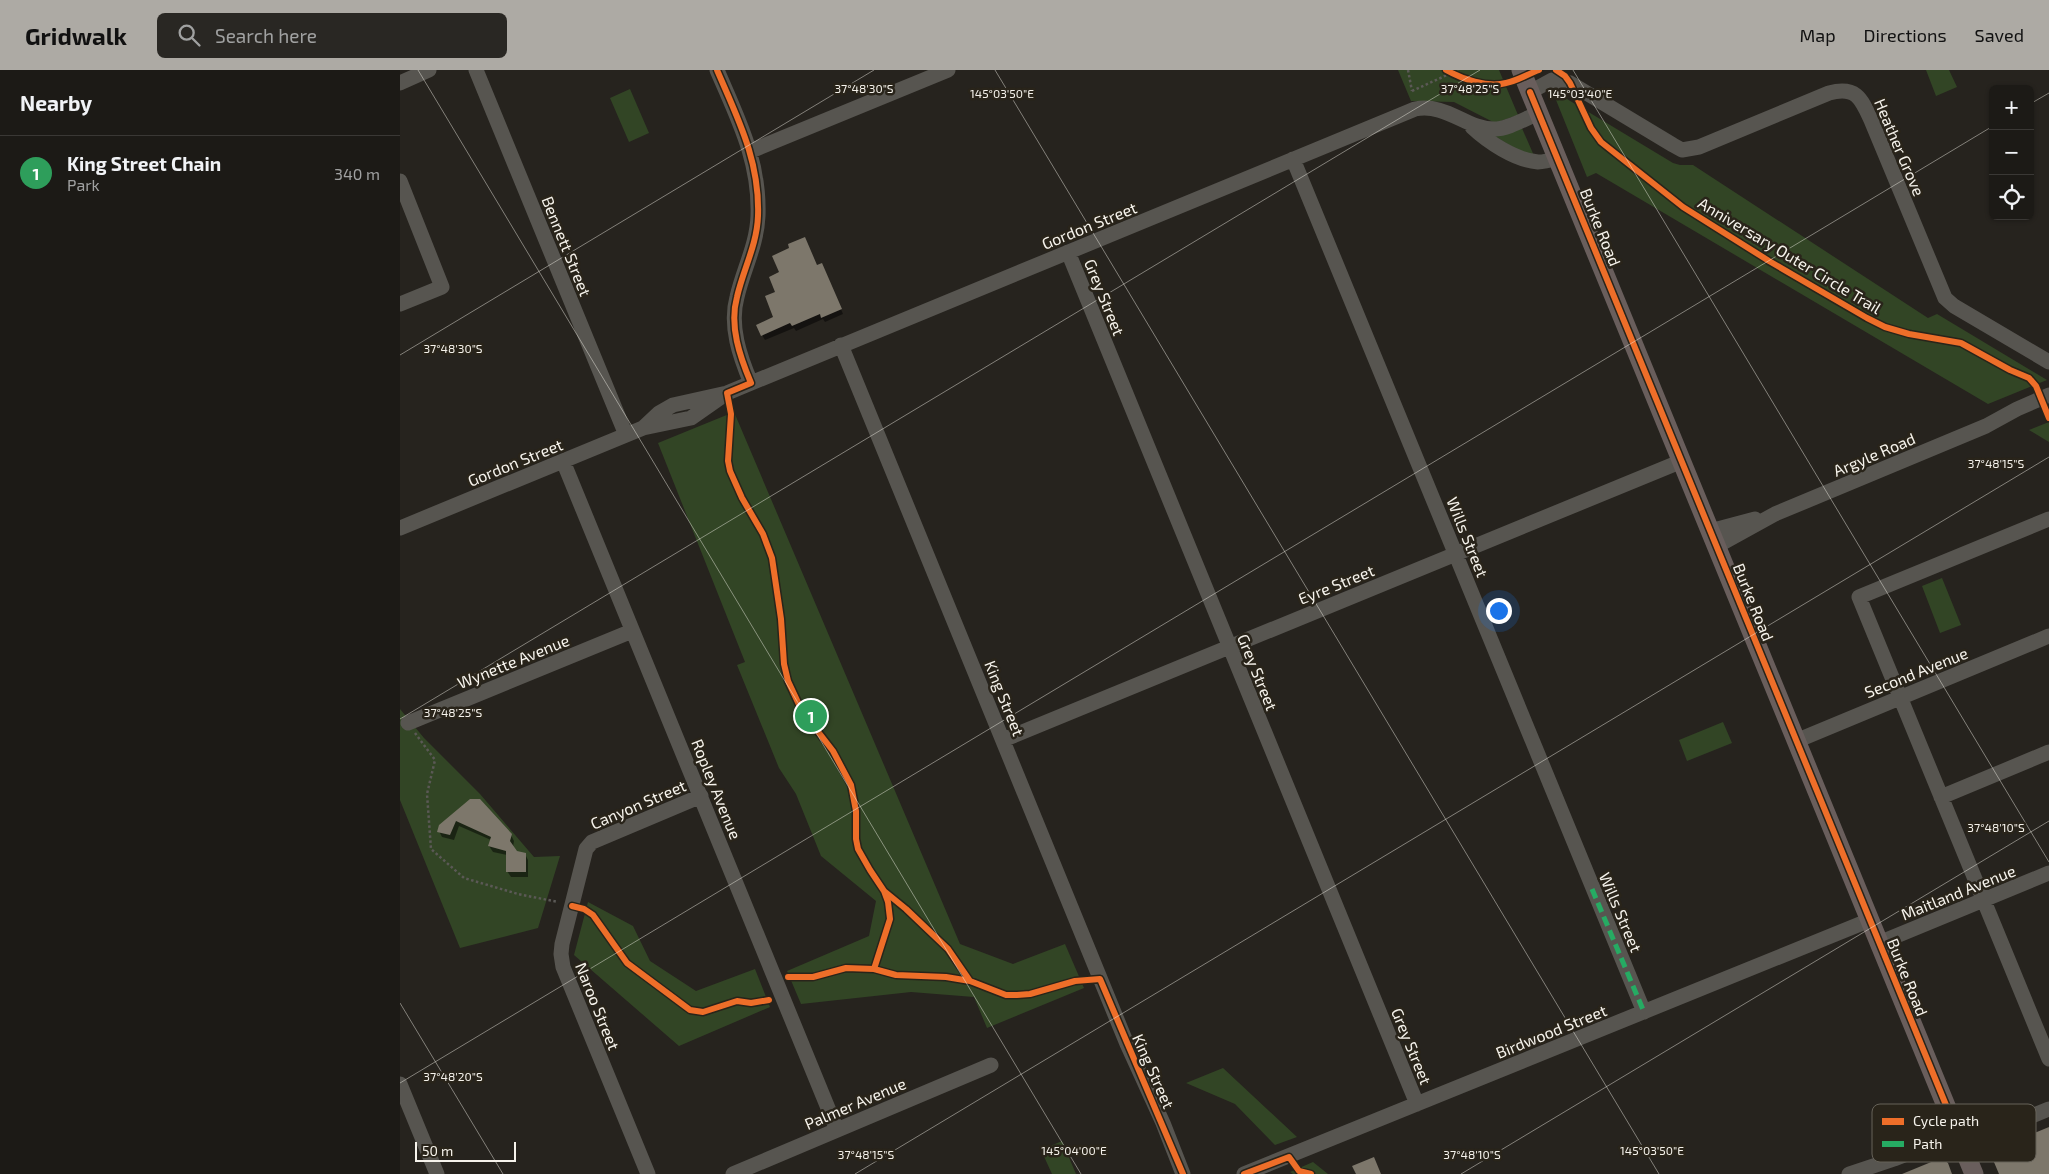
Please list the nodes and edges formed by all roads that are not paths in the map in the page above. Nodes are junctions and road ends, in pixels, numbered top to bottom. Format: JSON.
{"nodes":[{"id":1,"x":429,"y":70,"type":"edge"},
{"id":2,"x":476,"y":70,"type":"edge"},
{"id":3,"x":717,"y":70,"type":"edge"},
{"id":4,"x":948,"y":70,"type":"edge"},
{"id":5,"x":1521,"y":70,"type":"edge"},
{"id":6,"x":400,"y":83,"type":"edge"},
{"id":7,"x":1530,"y":92,"type":"junction"},
{"id":8,"x":1539,"y":113,"type":"junction"},
{"id":9,"x":1465,"y":120,"type":"junction"},
{"id":10,"x":751,"y":151,"type":"junction"},
{"id":11,"x":1557,"y":158,"type":"junction"},
{"id":12,"x":1293,"y":159,"type":"junction"},
{"id":13,"x":400,"y":181,"type":"edge"},
{"id":14,"x":1068,"y":252,"type":"junction"},
{"id":15,"x":400,"y":304,"type":"edge"},
{"id":16,"x":841,"y":345,"type":"junction"},
{"id":17,"x":2048,"y":363,"type":"edge"},
{"id":18,"x":750,"y":383,"type":"junction"},
{"id":19,"x":2049,"y":395,"type":"edge"},
{"id":20,"x":2049,"y":406,"type":"edge"},
{"id":21,"x":1986,"y":426,"type":"junction"},
{"id":22,"x":626,"y":435,"type":"junction"},
{"id":23,"x":563,"y":461,"type":"junction"},
{"id":24,"x":1682,"y":461,"type":"junction"},
{"id":25,"x":2049,"y":519,"type":"edge"},
{"id":26,"x":400,"y":528,"type":"edge"},
{"id":27,"x":1714,"y":538,"type":"junction"},
{"id":28,"x":1456,"y":554,"type":"junction"},
{"id":29,"x":632,"y":631,"type":"junction"},
{"id":30,"x":2049,"y":636,"type":"edge"},
{"id":31,"x":1229,"y":647,"type":"junction"},
{"id":32,"x":1901,"y":698,"type":"junction"},
{"id":33,"x":408,"y":723,"type":"road end"},
{"id":34,"x":1003,"y":740,"type":"junction"},
{"id":35,"x":1796,"y":741,"type":"junction"},
{"id":36,"x":2049,"y":752,"type":"edge"},
{"id":37,"x":701,"y":796,"type":"junction"},
{"id":38,"x":1941,"y":797,"type":"junction"},
{"id":39,"x":589,"y":845,"type":"joint"},
{"id":40,"x":2049,"y":873,"type":"edge"},
{"id":41,"x":1984,"y":900,"type":"junction"},
{"id":42,"x":1870,"y":920,"type":"junction"},
{"id":43,"x":1879,"y":943,"type":"junction"},
{"id":44,"x":1644,"y":1012,"type":"junction"},
{"id":45,"x":2049,"y":1059,"type":"edge"},
{"id":46,"x":992,"y":1065,"type":"dead end"},
{"id":47,"x":400,"y":1084,"type":"edge"},
{"id":48,"x":1417,"y":1104,"type":"junction"},
{"id":49,"x":1946,"y":1104,"type":"edge"},
{"id":50,"x":2049,"y":1109,"type":"edge"},
{"id":51,"x":2036,"y":1113,"type":"edge"},
{"id":52,"x":837,"y":1130,"type":"junction"},
{"id":53,"x":1887,"y":1162,"type":"edge"},
{"id":54,"x":1969,"y":1162,"type":"edge"},
{"id":55,"x":1866,"y":1171,"type":"edge"},
{"id":56,"x":437,"y":1174,"type":"edge"},
{"id":57,"x":648,"y":1174,"type":"edge"},
{"id":58,"x":733,"y":1174,"type":"edge"},
{"id":59,"x":1183,"y":1174,"type":"edge"},
{"id":60,"x":1244,"y":1174,"type":"edge"},
{"id":61,"x":1849,"y":1174,"type":"edge"},
{"id":62,"x":1974,"y":1174,"type":"edge"}],
"edges":[{"from":1,"to":6,"type":"street"},
{"from":2,"to":22,"type":"street","name":"Bennett Street"},
{"from":3,"to":10,"type":"street"},
{"from":4,"to":10,"type":"street"},
{"from":5,"to":7,"type":"main road","name":"Burke Road"},
{"from":7,"to":8,"type":"main road","name":"Burke Road"},
{"from":7,"to":17,"type":"street","name":"Heather Grove"},
{"from":8,"to":9,"type":"street","name":"Gordon Street"},
{"from":8,"to":11,"type":"main road","name":"Burke Road"},
{"from":9,"to":11,"type":"street","name":"Gordon Street"},
{"from":9,"to":12,"type":"street","name":"Gordon Street"},
{"from":10,"to":18,"type":"street"},
{"from":11,"to":24,"type":"main road","name":"Burke Road"},
{"from":12,"to":14,"type":"street","name":"Gordon Street"},
{"from":12,"to":28,"type":"street","name":"Wills Street"},
{"from":13,"to":15,"type":"street"},
{"from":14,"to":16,"type":"street","name":"Gordon Street"},
{"from":14,"to":31,"type":"street","name":"Grey Street"},
{"from":16,"to":18,"type":"street","name":"Gordon Street"},
{"from":16,"to":34,"type":"street","name":"King Street"},
{"from":18,"to":22,"type":"street","name":"Gordon Street"},
{"from":19,"to":21,"type":"street","name":"Argyle Road"},
{"from":20,"to":21,"type":"street","name":"Argyle Road"},
{"from":21,"to":27,"type":"street","name":"Argyle Road"},
{"from":22,"to":23,"type":"street","name":"Gordon Street"},
{"from":23,"to":26,"type":"street","name":"Gordon Street"},
{"from":23,"to":29,"type":"street","name":"Ropley Avenue"},
{"from":24,"to":27,"type":"main road","name":"Burke Road"},
{"from":24,"to":28,"type":"street","name":"Eyre Street"},
{"from":25,"to":32,"type":"street"},
{"from":27,"to":35,"type":"main road","name":"Burke Road"},
{"from":28,"to":31,"type":"street","name":"Eyre Street"},
{"from":28,"to":44,"type":"street","name":"Wills Street"},
{"from":29,"to":33,"type":"street","name":"Wynette Avenue"},
{"from":29,"to":37,"type":"street","name":"Ropley Avenue"},
{"from":30,"to":32,"type":"street","name":"Second Avenue"},
{"from":31,"to":34,"type":"street","name":"Eyre Street"},
{"from":31,"to":48,"type":"street","name":"Grey Street"},
{"from":32,"to":35,"type":"street","name":"Second Avenue"},
{"from":32,"to":38,"type":"street"},
{"from":34,"to":59,"type":"street","name":"King Street"},
{"from":35,"to":42,"type":"main road","name":"Burke Road"},
{"from":36,"to":38,"type":"street"},
{"from":37,"to":39,"type":"street","name":"Canyon Street"},
{"from":37,"to":52,"type":"street","name":"Ropley Avenue"},
{"from":38,"to":41,"type":"street"},
{"from":39,"to":57,"type":"street","name":"Naroo Street"},
{"from":40,"to":41,"type":"street","name":"Maitland Avenue"},
{"from":41,"to":43,"type":"street","name":"Maitland Avenue"},
{"from":41,"to":45,"type":"street"},
{"from":42,"to":43,"type":"main road","name":"Burke Road"},
{"from":42,"to":44,"type":"street","name":"Birdwood Street"},
{"from":43,"to":49,"type":"main road","name":"Burke Road"},
{"from":44,"to":48,"type":"street","name":"Birdwood Street"},
{"from":46,"to":52,"type":"street","name":"Palmer Avenue"},
{"from":47,"to":56,"type":"street"},
{"from":48,"to":60,"type":"street","name":"Birdwood Street"},
{"from":50,"to":51,"type":"street"},
{"from":52,"to":58,"type":"street","name":"Palmer Avenue"},
{"from":53,"to":55,"type":"street"},
{"from":54,"to":62,"type":"main road","name":"Burke Road"},
{"from":55,"to":61,"type":"street"}]}
